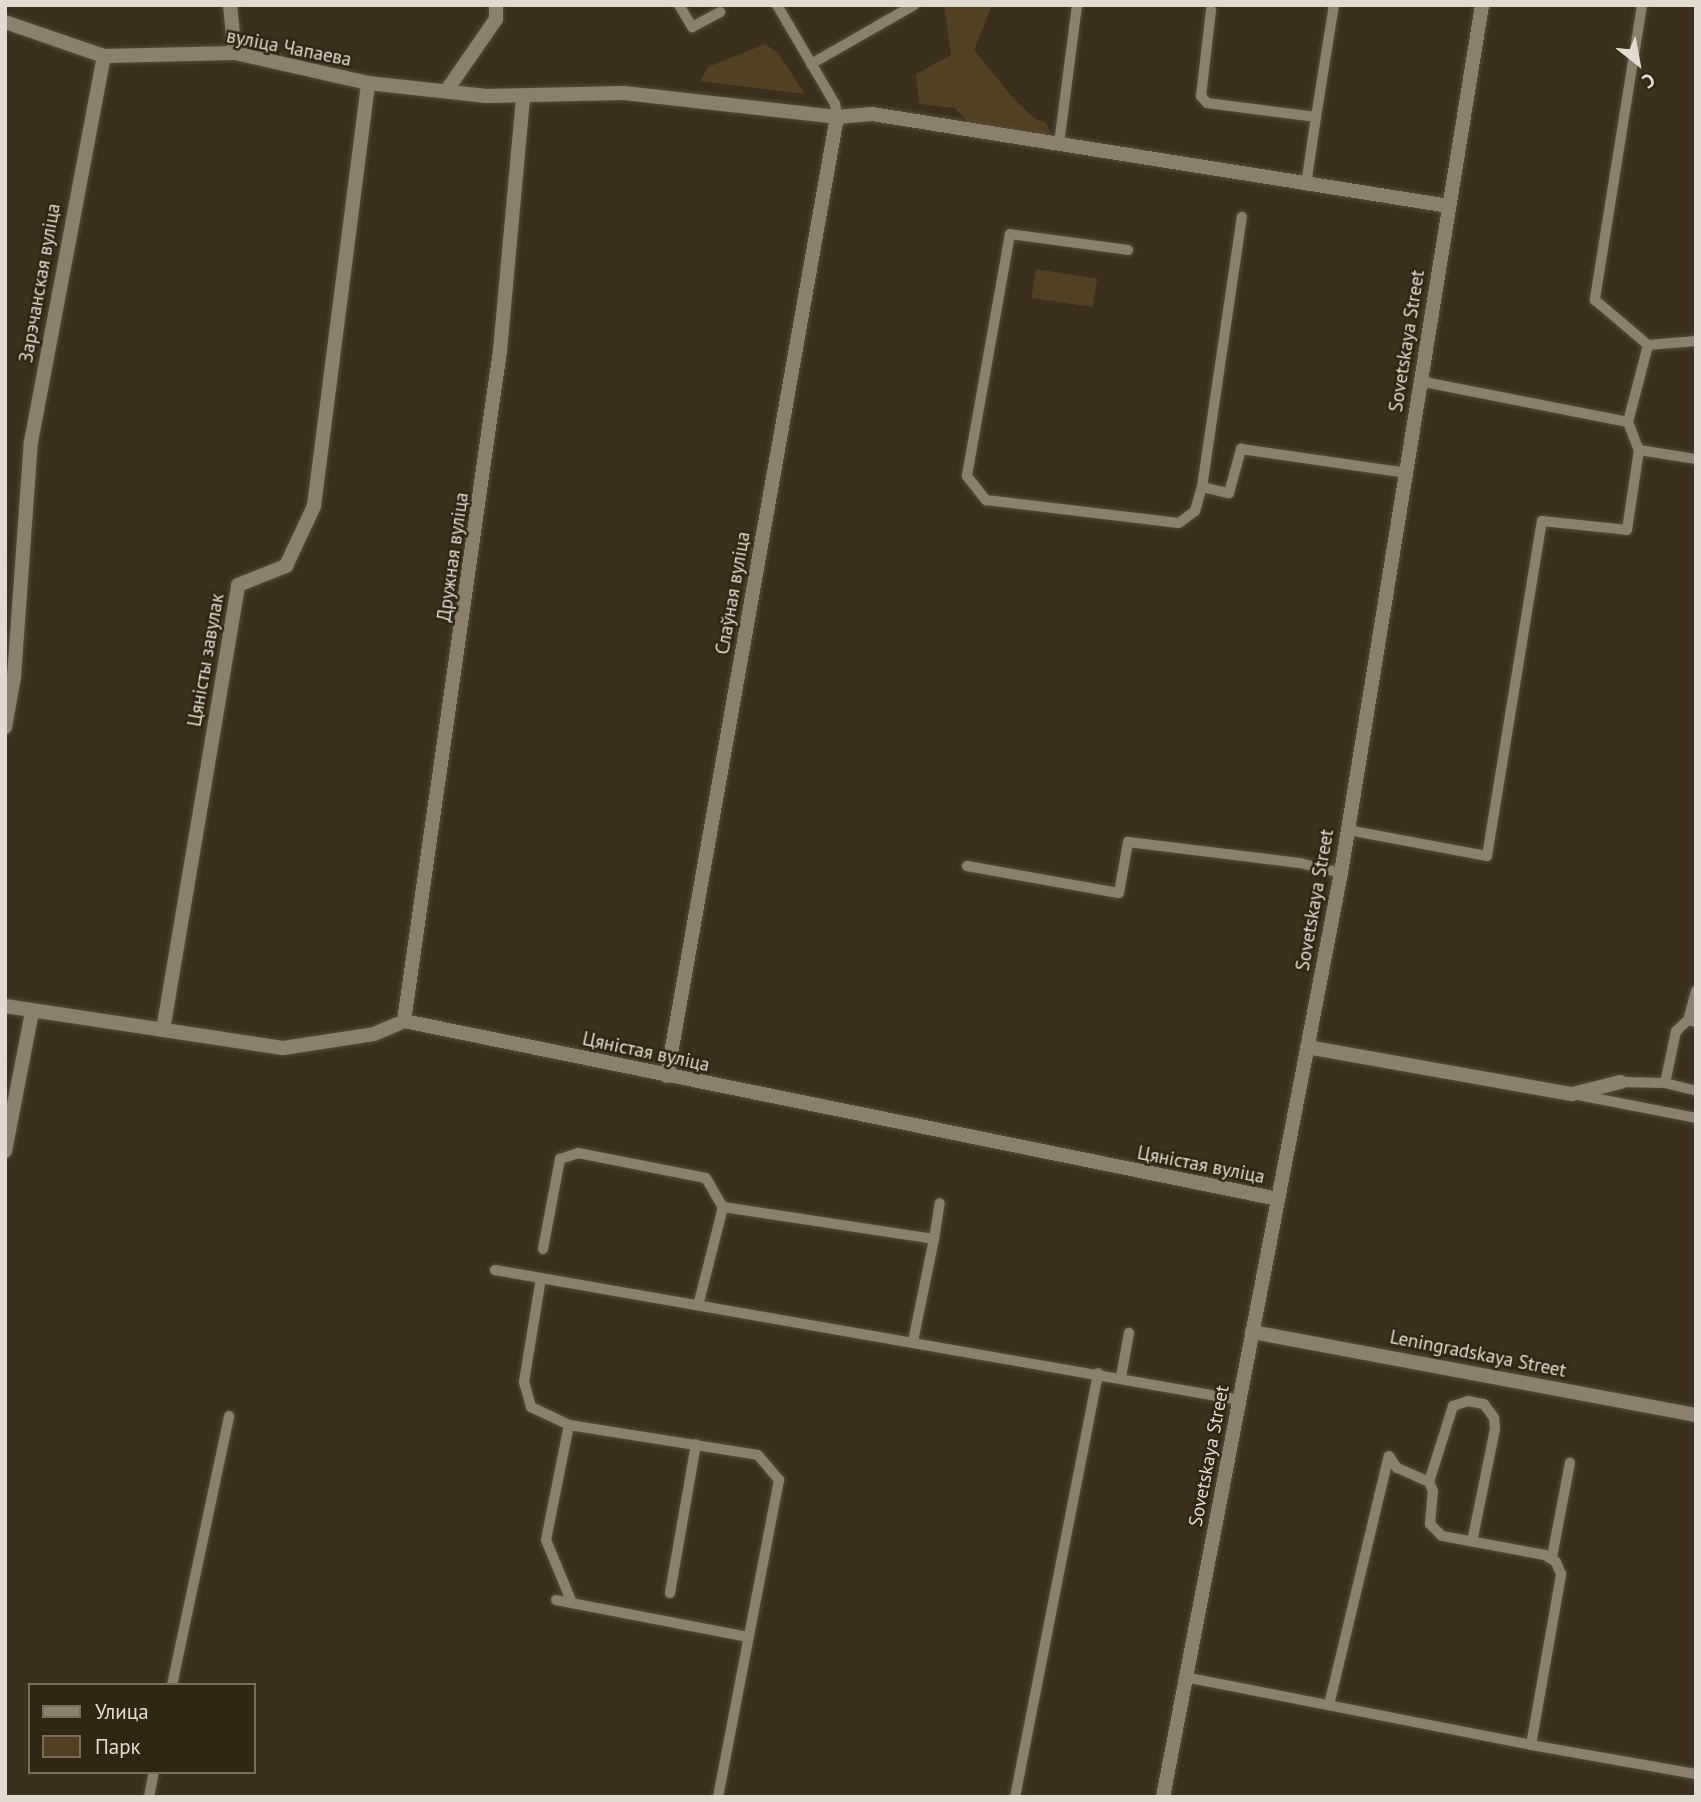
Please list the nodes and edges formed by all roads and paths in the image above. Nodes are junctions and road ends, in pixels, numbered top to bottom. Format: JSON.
{"nodes":[{"id":1,"x":230,"y":5,"type":"edge"},
{"id":2,"x":496,"y":5,"type":"edge"},
{"id":3,"x":679,"y":5,"type":"edge"},
{"id":4,"x":776,"y":5,"type":"edge"},
{"id":5,"x":914,"y":5,"type":"edge"},
{"id":6,"x":1334,"y":5,"type":"edge"},
{"id":7,"x":1482,"y":5,"type":"edge"},
{"id":8,"x":1642,"y":5,"type":"edge"},
{"id":9,"x":1077,"y":6,"type":"edge"},
{"id":10,"x":1211,"y":10,"type":"dead end"},
{"id":11,"x":720,"y":12,"type":"dead end"},
{"id":12,"x":5,"y":22,"type":"edge"},
{"id":13,"x":235,"y":53,"type":"junction"},
{"id":14,"x":104,"y":56,"type":"junction"},
{"id":15,"x":811,"y":64,"type":"junction"},
{"id":16,"x":368,"y":83,"type":"junction"},
{"id":17,"x":447,"y":90,"type":"junction"},
{"id":18,"x":523,"y":97,"type":"junction"},
{"id":19,"x":837,"y":117,"type":"junction"},
{"id":20,"x":1316,"y":117,"type":"junction"},
{"id":21,"x":1059,"y":144,"type":"junction"},
{"id":22,"x":1306,"y":185,"type":"junction"},
{"id":23,"x":1449,"y":206,"type":"junction"},
{"id":24,"x":1242,"y":217,"type":"dead end"},
{"id":25,"x":1128,"y":250,"type":"dead end"},
{"id":26,"x":1696,"y":341,"type":"edge"},
{"id":27,"x":1648,"y":345,"type":"junction"},
{"id":28,"x":1419,"y":381,"type":"junction"},
{"id":29,"x":1628,"y":422,"type":"junction"},
{"id":30,"x":1639,"y":450,"type":"junction"},
{"id":31,"x":1696,"y":459,"type":"edge"},
{"id":32,"x":1407,"y":473,"type":"junction"},
{"id":33,"x":1202,"y":487,"type":"junction"},
{"id":34,"x":5,"y":727,"type":"edge"},
{"id":35,"x":1348,"y":830,"type":"junction"},
{"id":36,"x":967,"y":866,"type":"dead end"},
{"id":37,"x":1341,"y":873,"type":"junction"},
{"id":38,"x":1696,"y":991,"type":"edge"},
{"id":39,"x":5,"y":1006,"type":"edge"},
{"id":40,"x":32,"y":1013,"type":"junction"},
{"id":41,"x":404,"y":1021,"type":"junction"},
{"id":42,"x":1692,"y":1021,"type":"edge"},
{"id":43,"x":163,"y":1030,"type":"junction"},
{"id":44,"x":1307,"y":1047,"type":"junction"},
{"id":45,"x":667,"y":1076,"type":"junction"},
{"id":46,"x":1620,"y":1082,"type":"joint"},
{"id":47,"x":1665,"y":1083,"type":"junction"},
{"id":48,"x":1696,"y":1091,"type":"edge"},
{"id":49,"x":1572,"y":1094,"type":"junction"},
{"id":50,"x":1696,"y":1118,"type":"edge"},
{"id":51,"x":5,"y":1151,"type":"edge"},
{"id":52,"x":1278,"y":1199,"type":"junction"},
{"id":53,"x":940,"y":1203,"type":"dead end"},
{"id":54,"x":723,"y":1207,"type":"junction"},
{"id":55,"x":934,"y":1239,"type":"junction"},
{"id":56,"x":543,"y":1249,"type":"dead end"},
{"id":57,"x":495,"y":1270,"type":"dead end"},
{"id":58,"x":541,"y":1278,"type":"junction"},
{"id":59,"x":699,"y":1302,"type":"junction"},
{"id":60,"x":1252,"y":1332,"type":"junction"},
{"id":61,"x":1129,"y":1333,"type":"dead end"},
{"id":62,"x":914,"y":1341,"type":"junction"},
{"id":63,"x":1098,"y":1373,"type":"junction"},
{"id":64,"x":1121,"y":1377,"type":"junction"},
{"id":65,"x":1240,"y":1400,"type":"junction"},
{"id":66,"x":1696,"y":1415,"type":"edge"},
{"id":67,"x":229,"y":1416,"type":"dead end"},
{"id":68,"x":569,"y":1425,"type":"junction"},
{"id":69,"x":696,"y":1444,"type":"junction"},
{"id":70,"x":1570,"y":1463,"type":"dead end"},
{"id":71,"x":1429,"y":1482,"type":"junction"},
{"id":72,"x":1472,"y":1542,"type":"junction"},
{"id":73,"x":1552,"y":1557,"type":"junction"},
{"id":74,"x":670,"y":1593,"type":"dead end"},
{"id":75,"x":556,"y":1600,"type":"dead end"},
{"id":76,"x":572,"y":1603,"type":"junction"},
{"id":77,"x":748,"y":1637,"type":"junction"},
{"id":78,"x":1185,"y":1677,"type":"junction"},
{"id":79,"x":172,"y":1683,"type":"edge"},
{"id":80,"x":1329,"y":1705,"type":"junction"},
{"id":81,"x":1531,"y":1745,"type":"junction"},
{"id":82,"x":154,"y":1774,"type":"edge"},
{"id":83,"x":1696,"y":1774,"type":"edge"},
{"id":84,"x":149,"y":1797,"type":"edge"},
{"id":85,"x":718,"y":1797,"type":"edge"},
{"id":86,"x":1015,"y":1797,"type":"edge"},
{"id":87,"x":1163,"y":1797,"type":"edge"}],
"edges":[{"from":1,"to":13,"type":"street"},
{"from":2,"to":17,"type":"street"},
{"from":3,"to":11,"type":"lane"},
{"from":4,"to":15,"type":"lane"},
{"from":5,"to":15,"type":"lane"},
{"from":6,"to":20,"type":"lane"},
{"from":7,"to":23,"type":"street","name":"Sovetskaya Street"},
{"from":8,"to":27,"type":"lane"},
{"from":9,"to":21,"type":"lane"},
{"from":10,"to":20,"type":"lane"},
{"from":12,"to":14,"type":"street","name":"вуліца Чапаева"},
{"from":13,"to":14,"type":"street","name":"вуліца Чапаева"},
{"from":13,"to":16,"type":"street","name":"вуліца Чапаева"},
{"from":14,"to":34,"type":"street","name":"Зарэчанская вуліца"},
{"from":15,"to":19,"type":"lane"},
{"from":16,"to":17,"type":"street","name":"вуліца Чапаева"},
{"from":16,"to":43,"type":"street","name":"Цяністы завулак"},
{"from":17,"to":18,"type":"street","name":"вуліца Чапаева"},
{"from":18,"to":19,"type":"street","name":"вуліца Чапаева"},
{"from":18,"to":41,"type":"street","name":"Дружная вуліца"},
{"from":19,"to":21,"type":"street","name":"вуліца Чапаева"},
{"from":19,"to":45,"type":"street","name":"Слаўная вуліца"},
{"from":20,"to":22,"type":"lane"},
{"from":21,"to":22,"type":"street","name":"вуліца Чапаева"},
{"from":22,"to":23,"type":"street","name":"вуліца Чапаева"},
{"from":23,"to":28,"type":"street","name":"Sovetskaya Street"},
{"from":24,"to":33,"type":"lane"},
{"from":25,"to":33,"type":"lane"},
{"from":26,"to":27,"type":"lane"},
{"from":27,"to":29,"type":"lane"},
{"from":28,"to":29,"type":"lane"},
{"from":28,"to":32,"type":"street","name":"Sovetskaya Street"},
{"from":29,"to":30,"type":"lane"},
{"from":30,"to":31,"type":"lane"},
{"from":30,"to":35,"type":"lane"},
{"from":32,"to":33,"type":"lane"},
{"from":32,"to":35,"type":"street","name":"Sovetskaya Street"},
{"from":35,"to":37,"type":"street","name":"Sovetskaya Street"},
{"from":36,"to":37,"type":"lane"},
{"from":37,"to":44,"type":"street","name":"Sovetskaya Street"},
{"from":38,"to":42,"type":"lane"},
{"from":39,"to":40,"type":"street"},
{"from":40,"to":43,"type":"street"},
{"from":40,"to":51,"type":"street"},
{"from":41,"to":43,"type":"street"},
{"from":41,"to":45,"type":"street","name":"Цяністая вуліца"},
{"from":42,"to":47,"type":"lane"},
{"from":44,"to":49,"type":"street"},
{"from":44,"to":52,"type":"street","name":"Sovetskaya Street"},
{"from":45,"to":52,"type":"street","name":"Цяністая вуліца"},
{"from":46,"to":47,"type":"lane"},
{"from":46,"to":49,"type":"street"},
{"from":47,"to":48,"type":"lane"},
{"from":49,"to":50,"type":"lane"},
{"from":52,"to":60,"type":"street","name":"Sovetskaya Street"},
{"from":53,"to":55,"type":"lane"},
{"from":54,"to":55,"type":"lane"},
{"from":54,"to":56,"type":"lane"},
{"from":54,"to":59,"type":"lane"},
{"from":55,"to":62,"type":"lane"},
{"from":57,"to":58,"type":"lane"},
{"from":58,"to":59,"type":"lane"},
{"from":58,"to":68,"type":"lane"},
{"from":59,"to":62,"type":"lane"},
{"from":60,"to":65,"type":"street","name":"Sovetskaya Street"},
{"from":60,"to":66,"type":"street","name":"Leningradskaya Street"},
{"from":61,"to":64,"type":"lane"},
{"from":62,"to":63,"type":"lane"},
{"from":63,"to":64,"type":"lane"},
{"from":63,"to":86,"type":"lane"},
{"from":64,"to":65,"type":"lane"},
{"from":65,"to":78,"type":"street","name":"Sovetskaya Street"},
{"from":67,"to":79,"type":"lane"},
{"from":68,"to":69,"type":"lane"},
{"from":68,"to":76,"type":"lane"},
{"from":69,"to":74,"type":"lane"},
{"from":69,"to":77,"type":"lane"},
{"from":70,"to":73,"type":"lane"},
{"from":71,"to":72,"type":"lane"},
{"from":71,"to":72,"type":"lane"},
{"from":71,"to":80,"type":"lane"},
{"from":72,"to":73,"type":"lane"},
{"from":73,"to":81,"type":"lane"},
{"from":75,"to":76,"type":"lane"},
{"from":76,"to":77,"type":"lane"},
{"from":77,"to":85,"type":"lane"},
{"from":78,"to":80,"type":"lane"},
{"from":78,"to":87,"type":"street","name":"Sovetskaya Street"},
{"from":80,"to":81,"type":"lane"},
{"from":81,"to":83,"type":"lane"},
{"from":82,"to":84,"type":"lane"}]}
